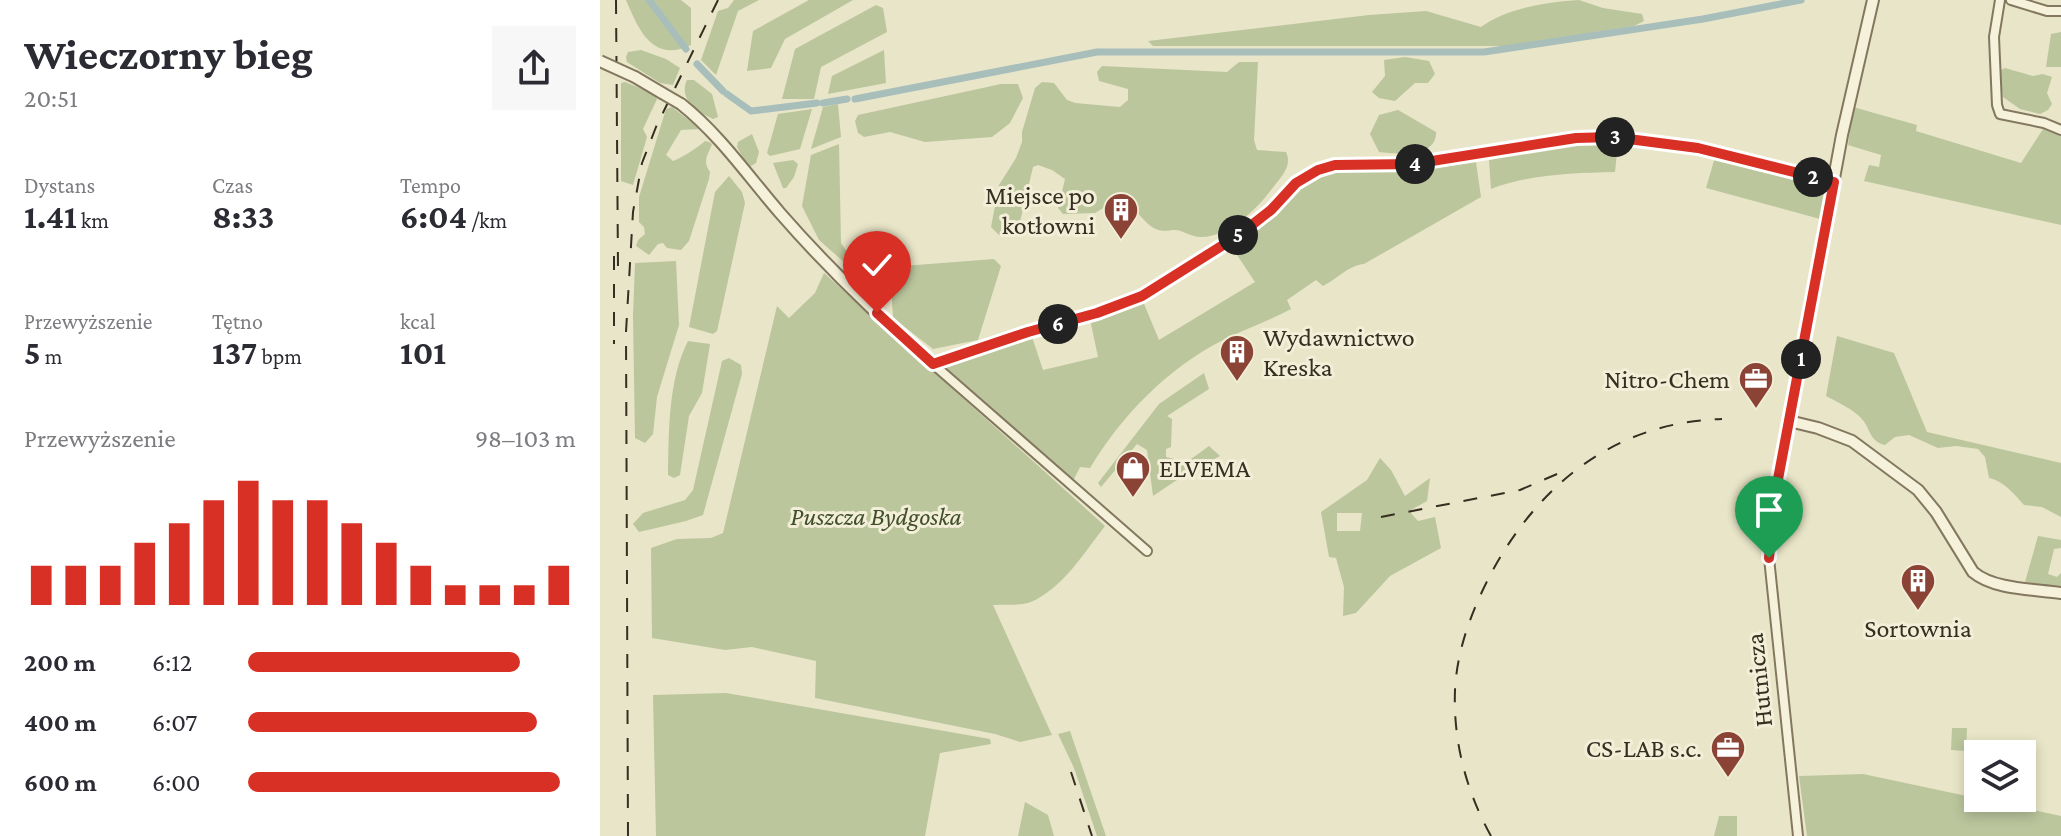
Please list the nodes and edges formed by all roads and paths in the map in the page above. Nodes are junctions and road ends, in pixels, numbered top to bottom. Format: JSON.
{"nodes":[{"id":1,"x":1873,"y":0,"type":"edge"},
{"id":2,"x":2000,"y":0,"type":"edge"},
{"id":3,"x":2011,"y":0,"type":"edge"},
{"id":4,"x":2061,"y":11,"type":"edge"},
{"id":5,"x":600,"y":61,"type":"edge"},
{"id":6,"x":2061,"y":130,"type":"edge"},
{"id":7,"x":1834,"y":182,"type":"junction"},
{"id":8,"x":933,"y":364,"type":"junction"},
{"id":9,"x":1789,"y":421,"type":"junction"},
{"id":10,"x":1147,"y":551,"type":"dead end"},
{"id":11,"x":2061,"y":593,"type":"edge"},
{"id":12,"x":1798,"y":836,"type":"edge"}],
"edges":[{"from":1,"to":7,"type":"street","name":"Hutnicza"},
{"from":2,"to":6,"type":"street"},
{"from":3,"to":4,"type":"street"},
{"from":5,"to":8,"type":"street","bridge":true},
{"from":7,"to":8,"type":"street"},
{"from":7,"to":9,"type":"street","name":"Hutnicza"},
{"from":8,"to":10,"type":"street"},
{"from":9,"to":11,"type":"street"},
{"from":9,"to":12,"type":"street","name":"Hutnicza"}]}
